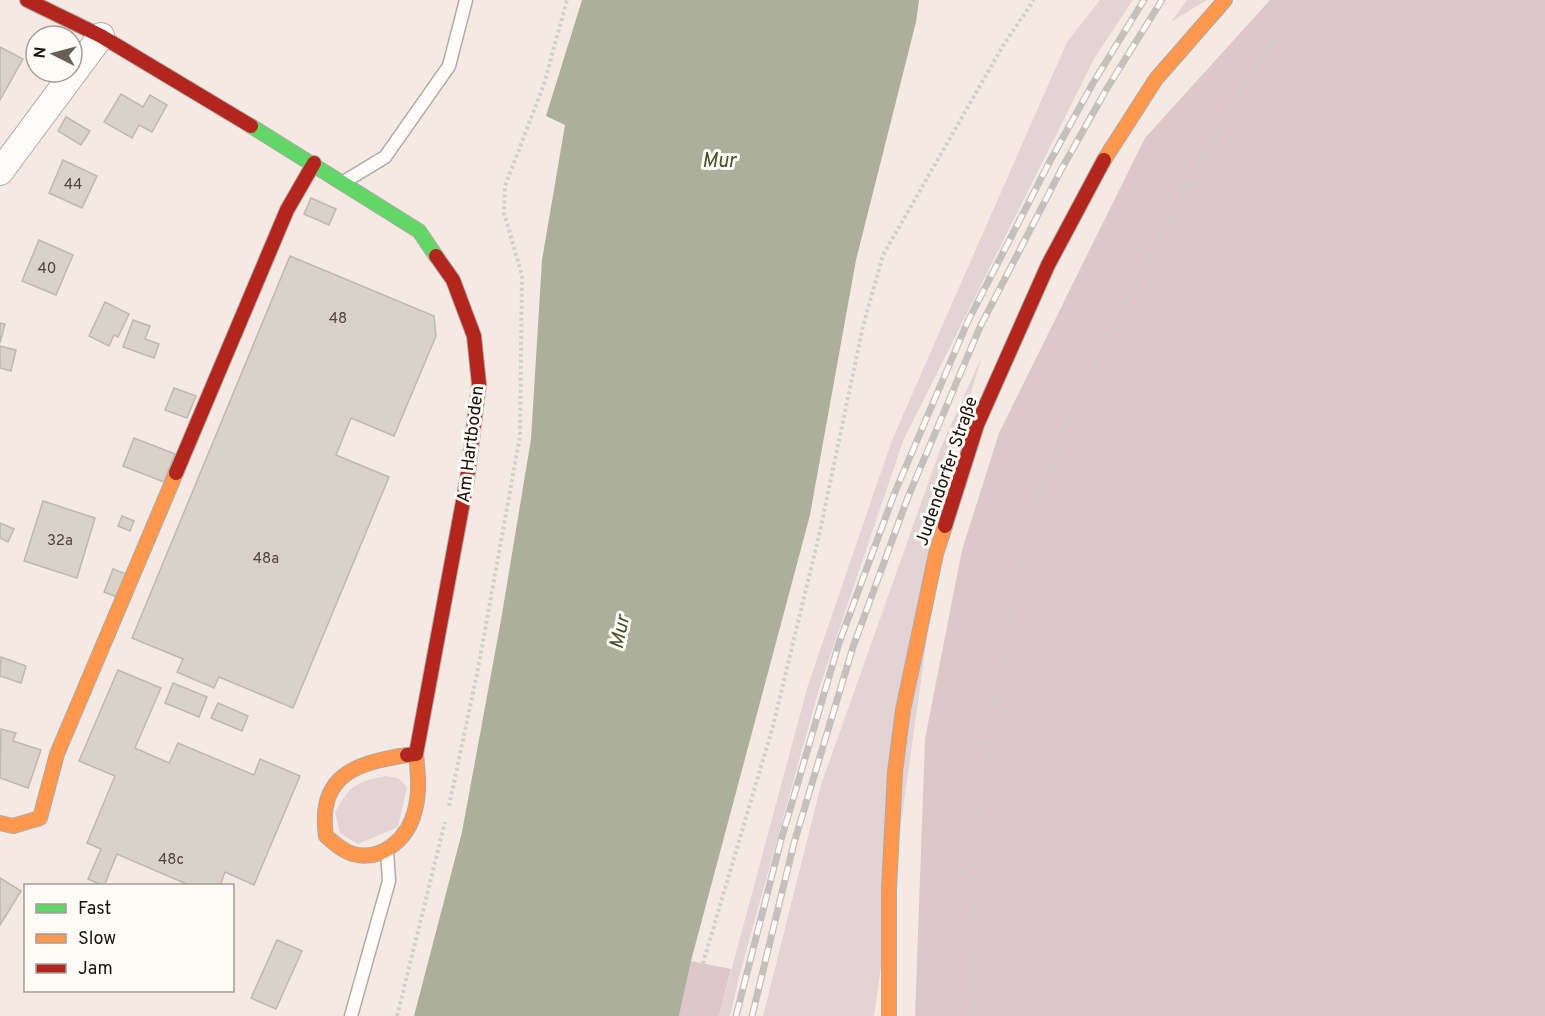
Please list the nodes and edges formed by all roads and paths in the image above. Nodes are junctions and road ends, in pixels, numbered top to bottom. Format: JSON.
{"nodes":[{"id":1,"x":27,"y":0,"type":"edge"},
{"id":2,"x":465,"y":0,"type":"edge"},
{"id":3,"x":1034,"y":0,"type":"edge"},
{"id":4,"x":1225,"y":0,"type":"edge"},
{"id":5,"x":1297,"y":0,"type":"edge"},
{"id":6,"x":100,"y":36,"type":"junction"},
{"id":7,"x":314,"y":163,"type":"junction"},
{"id":8,"x":0,"y":172,"type":"edge"},
{"id":9,"x":343,"y":182,"type":"junction"},
{"id":10,"x":416,"y":754,"type":"junction"},
{"id":11,"x":0,"y":823,"type":"edge"},
{"id":12,"x":387,"y":850,"type":"junction"},
{"id":13,"x":351,"y":1016,"type":"edge"},
{"id":14,"x":690,"y":1016,"type":"edge"},
{"id":15,"x":890,"y":1016,"type":"edge"},
{"id":16,"x":974,"y":1016,"type":"edge"}],
"edges":[{"from":1,"to":6,"type":"street","name":"Am Hartboden"},
{"from":2,"to":9,"type":"lane"},
{"from":3,"to":14,"type":"path"},
{"from":4,"to":15,"type":"street","name":"Judendorfer Straße"},
{"from":5,"to":16,"type":"path"},
{"from":6,"to":7,"type":"street","name":"Am Hartboden"},
{"from":6,"to":8,"type":"street"},
{"from":7,"to":9,"type":"street","name":"Am Hartboden"},
{"from":7,"to":11,"type":"street"},
{"from":9,"to":10,"type":"street","name":"Am Hartboden"},
{"from":10,"to":12,"type":"street","name":"Am Hartboden"},
{"from":10,"to":12,"type":"street"},
{"from":12,"to":13,"type":"lane"}]}
